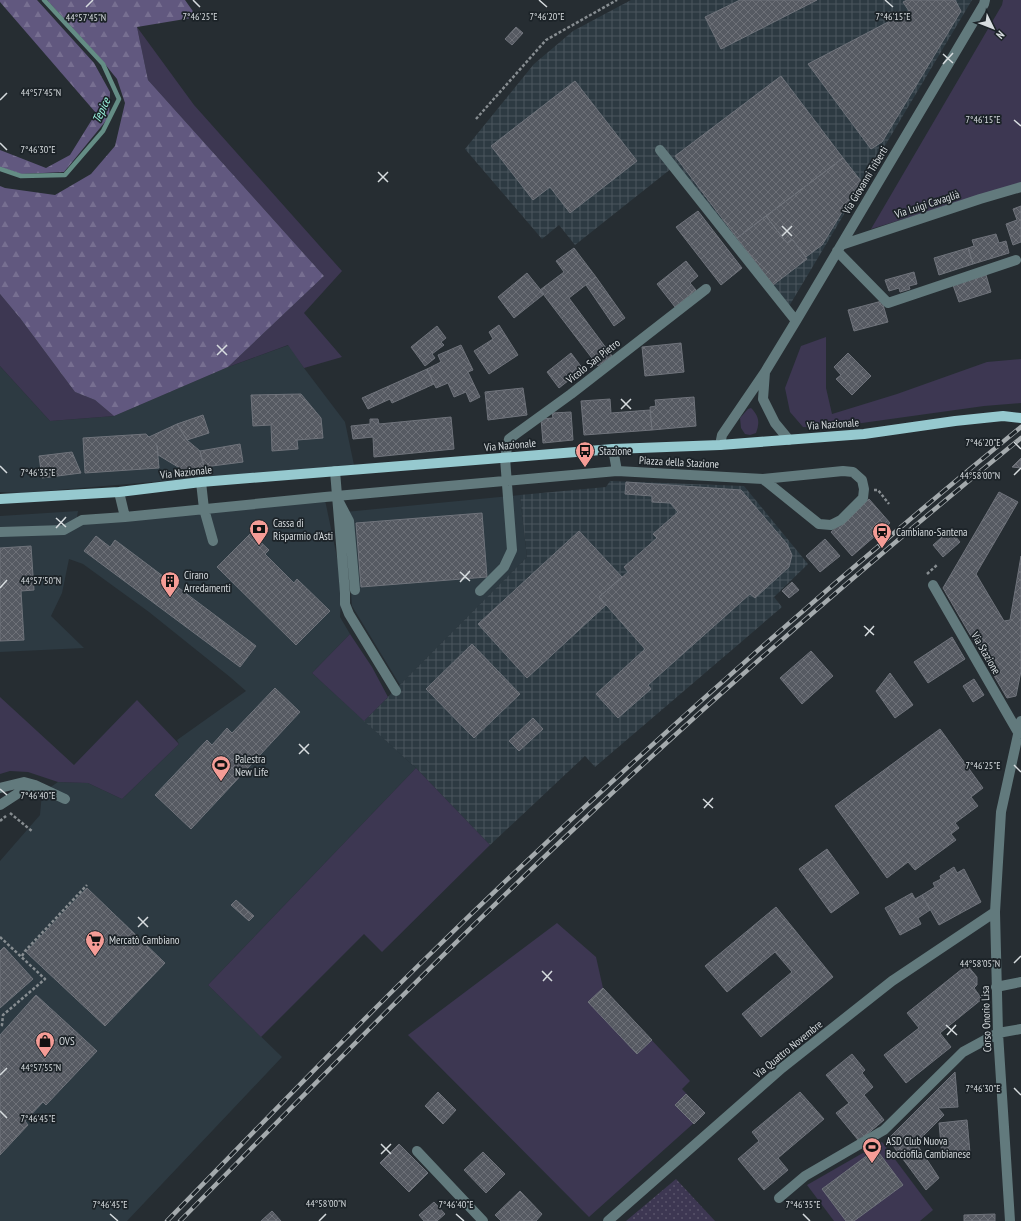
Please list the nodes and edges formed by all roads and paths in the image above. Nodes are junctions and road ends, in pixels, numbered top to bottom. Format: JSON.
{"nodes":[{"id":1,"x":617,"y":0,"type":"edge"},
{"id":2,"x":985,"y":0,"type":"edge"},
{"id":3,"x":476,"y":119,"type":"dead end"},
{"id":4,"x":660,"y":150,"type":"dead end"},
{"id":5,"x":1021,"y":187,"type":"edge"},
{"id":6,"x":839,"y":248,"type":"junction"},
{"id":7,"x":1016,"y":260,"type":"dead end"},
{"id":8,"x":706,"y":289,"type":"dead end"},
{"id":9,"x":796,"y":321,"type":"junction"},
{"id":10,"x":765,"y":372,"type":"junction"},
{"id":11,"x":1021,"y":418,"type":"edge"},
{"id":12,"x":789,"y":440,"type":"junction"},
{"id":13,"x":720,"y":445,"type":"junction"},
{"id":14,"x":612,"y":449,"type":"junction"},
{"id":15,"x":505,"y":458,"type":"junction"},
{"id":16,"x":335,"y":471,"type":"junction"},
{"id":17,"x":617,"y":471,"type":"junction"},
{"id":18,"x":763,"y":479,"type":"junction"},
{"id":19,"x":506,"y":481,"type":"junction"},
{"id":20,"x":201,"y":482,"type":"junction"},
{"id":21,"x":878,"y":490,"type":"dead end"},
{"id":22,"x":119,"y":492,"type":"junction"},
{"id":23,"x":336,"y":496,"type":"junction"},
{"id":24,"x":0,"y":500,"type":"edge"},
{"id":25,"x":889,"y":504,"type":"dead end"},
{"id":26,"x":204,"y":509,"type":"junction"},
{"id":27,"x":125,"y":517,"type":"junction"},
{"id":28,"x":0,"y":532,"type":"edge"},
{"id":29,"x":212,"y":541,"type":"dead end"},
{"id":30,"x":933,"y":585,"type":"dead end"},
{"id":31,"x":355,"y":590,"type":"dead end"},
{"id":32,"x":480,"y":591,"type":"dead end"},
{"id":33,"x":396,"y":692,"type":"dead end"},
{"id":34,"x":1021,"y":721,"type":"edge"},
{"id":35,"x":1020,"y":733,"type":"edge"},
{"id":36,"x":35,"y":785,"type":"junction"},
{"id":37,"x":0,"y":788,"type":"edge"},
{"id":38,"x":65,"y":799,"type":"dead end"},
{"id":39,"x":0,"y":805,"type":"edge"},
{"id":40,"x":10,"y":812,"type":"dead end"},
{"id":41,"x":33,"y":832,"type":"dead end"},
{"id":42,"x":87,"y":885,"type":"dead end"},
{"id":43,"x":995,"y":912,"type":"junction"},
{"id":44,"x":0,"y":937,"type":"edge"},
{"id":45,"x":22,"y":956,"type":"junction"},
{"id":46,"x":1021,"y":982,"type":"edge"},
{"id":47,"x":996,"y":988,"type":"junction"},
{"id":48,"x":0,"y":1027,"type":"edge"},
{"id":49,"x":1021,"y":1029,"type":"edge"},
{"id":50,"x":998,"y":1033,"type":"junction"},
{"id":51,"x":417,"y":1151,"type":"dead end"},
{"id":52,"x":779,"y":1198,"type":"dead end"},
{"id":53,"x":483,"y":1221,"type":"edge"},
{"id":54,"x":608,"y":1221,"type":"edge"},
{"id":55,"x":1010,"y":1221,"type":"edge"}],
"edges":[{"from":1,"to":3,"type":"path"},
{"from":2,"to":6,"type":"street","name":"Via Giovanni Triberti"},
{"from":4,"to":9,"type":"street"},
{"from":5,"to":6,"type":"street","name":"Via Luigi Cavaglià"},
{"from":6,"to":7,"type":"street"},
{"from":6,"to":9,"type":"street","name":"Via Giovanni Triberti"},
{"from":8,"to":15,"type":"street","name":"Vicolo San Pietro"},
{"from":9,"to":10,"type":"street","name":"Via Giovanni Triberti"},
{"from":10,"to":12,"type":"street","name":"Via Giovanni Triberti"},
{"from":10,"to":13,"type":"street","name":"Via Giovanni Triberti"},
{"from":11,"to":12,"type":"main road","name":"Via Nazionale"},
{"from":12,"to":13,"type":"main road","name":"Via Nazionale"},
{"from":13,"to":14,"type":"main road","name":"Via Nazionale"},
{"from":14,"to":15,"type":"main road","name":"Via Nazionale"},
{"from":14,"to":17,"type":"street"},
{"from":15,"to":16,"type":"main road","name":"Via Nazionale"},
{"from":15,"to":19,"type":"street","name":"Vicolo San Pietro"},
{"from":16,"to":20,"type":"main road","name":"Via Nazionale"},
{"from":16,"to":23,"type":"street"},
{"from":17,"to":18,"type":"street","name":"Piazza della Stazione"},
{"from":17,"to":19,"type":"street","name":"Piazza della Stazione"},
{"from":18,"to":18,"type":"street","name":"Piazza della Stazione"},
{"from":19,"to":23,"type":"street","name":"Piazza della Stazione"},
{"from":19,"to":32,"type":"street","name":"Vicolo San Pietro"},
{"from":20,"to":22,"type":"main road","name":"Via Nazionale"},
{"from":20,"to":26,"type":"street"},
{"from":21,"to":25,"type":"path"},
{"from":22,"to":24,"type":"main road","name":"Via Nazionale"},
{"from":22,"to":27,"type":"street"},
{"from":23,"to":26,"type":"street","name":"Piazza della Stazione"},
{"from":23,"to":31,"type":"street"},
{"from":23,"to":33,"type":"street"},
{"from":26,"to":27,"type":"street","name":"Piazza della Stazione"},
{"from":26,"to":29,"type":"street"},
{"from":27,"to":28,"type":"street","name":"Piazza della Stazione"},
{"from":30,"to":35,"type":"street","name":"Via Stazione"},
{"from":34,"to":35,"type":"street","name":"Corso Onorio Lisa"},
{"from":35,"to":43,"type":"street","name":"Corso Onorio Lisa"},
{"from":36,"to":37,"type":"street"},
{"from":36,"to":38,"type":"street"},
{"from":36,"to":39,"type":"street"},
{"from":40,"to":41,"type":"path"},
{"from":42,"to":45,"type":"path"},
{"from":43,"to":47,"type":"street","name":"Corso Onorio Lisa"},
{"from":43,"to":54,"type":"street","name":"Via Quattro Novembre"},
{"from":44,"to":45,"type":"path"},
{"from":45,"to":48,"type":"path"},
{"from":46,"to":47,"type":"street"},
{"from":47,"to":50,"type":"street","name":"Corso Onorio Lisa"},
{"from":49,"to":50,"type":"street"},
{"from":50,"to":52,"type":"street"},
{"from":50,"to":55,"type":"street","name":"Corso Onorio Lisa"},
{"from":51,"to":53,"type":"street"}]}
